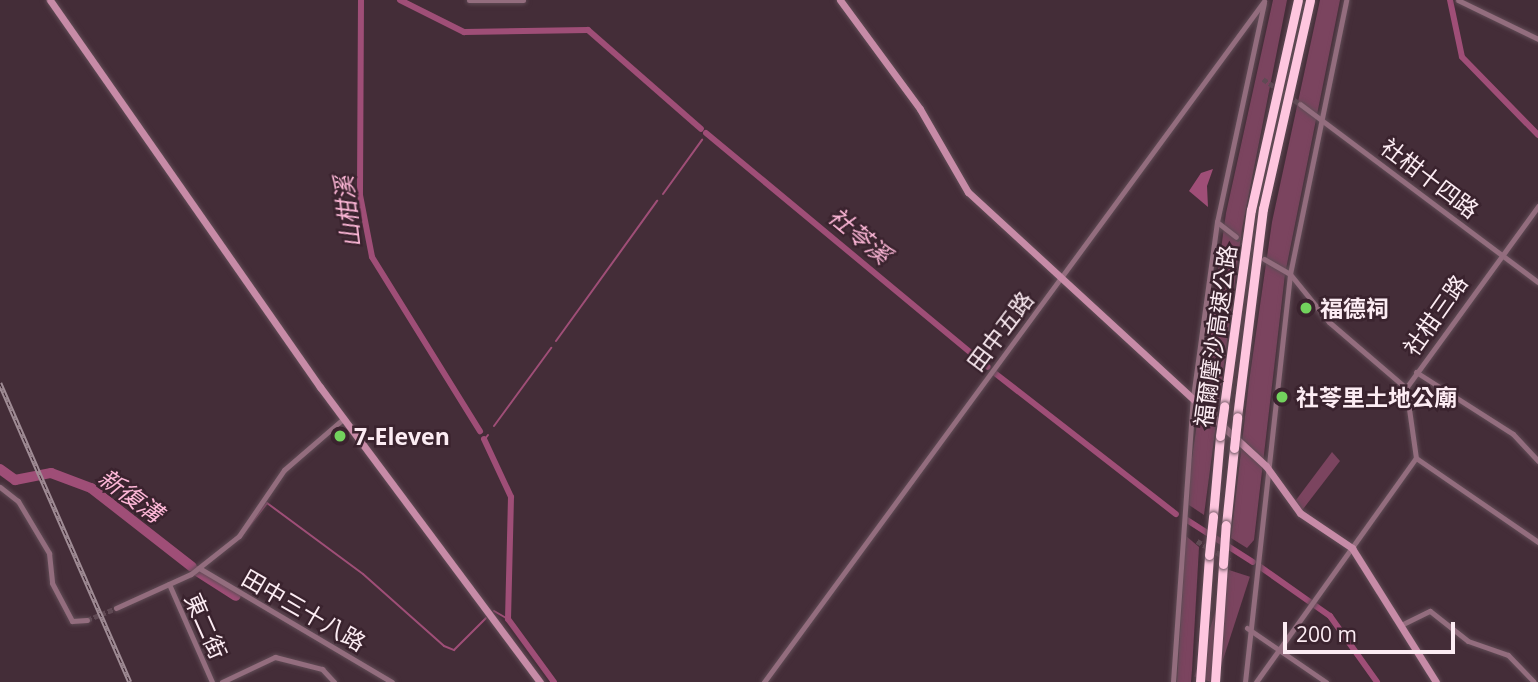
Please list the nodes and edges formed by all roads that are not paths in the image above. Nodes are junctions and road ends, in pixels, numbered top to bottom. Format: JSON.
{"nodes":[{"id":1,"x":50,"y":0,"type":"edge"},
{"id":2,"x":469,"y":0,"type":"edge"},
{"id":3,"x":523,"y":0,"type":"edge"},
{"id":4,"x":840,"y":0,"type":"edge"},
{"id":5,"x":1264,"y":0,"type":"edge"},
{"id":6,"x":1298,"y":0,"type":"edge"},
{"id":7,"x":1310,"y":0,"type":"edge"},
{"id":8,"x":1346,"y":0,"type":"edge"},
{"id":9,"x":1458,"y":0,"type":"edge"},
{"id":10,"x":1538,"y":39,"type":"edge"},
{"id":11,"x":1300,"y":104,"type":"tunnel mouth"},
{"id":12,"x":1319,"y":117,"type":"junction"},
{"id":13,"x":1538,"y":206,"type":"edge"},
{"id":14,"x":1217,"y":222,"type":"junction"},
{"id":15,"x":1236,"y":237,"type":"tunnel mouth"},
{"id":16,"x":1500,"y":253,"type":"junction"},
{"id":17,"x":1264,"y":259,"type":"tunnel mouth"},
{"id":18,"x":1290,"y":274,"type":"junction"},
{"id":19,"x":1060,"y":280,"type":"junction"},
{"id":20,"x":1538,"y":282,"type":"edge"},
{"id":21,"x":1416,"y":372,"type":"junction"},
{"id":22,"x":1406,"y":388,"type":"junction"},
{"id":23,"x":1193,"y":397,"type":"junction"},
{"id":24,"x":344,"y":418,"type":"junction"},
{"id":25,"x":1416,"y":458,"type":"junction"},
{"id":26,"x":1538,"y":461,"type":"edge"},
{"id":27,"x":1266,"y":466,"type":"junction"},
{"id":28,"x":0,"y":487,"type":"edge"},
{"id":29,"x":1538,"y":541,"type":"edge"},
{"id":30,"x":1352,"y":548,"type":"junction"},
{"id":31,"x":198,"y":568,"type":"junction"},
{"id":32,"x":169,"y":584,"type":"junction"},
{"id":33,"x":116,"y":608,"type":"tunnel mouth"},
{"id":34,"x":87,"y":620,"type":"dead end"},
{"id":35,"x":1403,"y":624,"type":"junction"},
{"id":36,"x":1247,"y":628,"type":"junction"},
{"id":37,"x":1279,"y":647,"type":"junction"},
{"id":38,"x":1215,"y":681,"type":"edge"},
{"id":39,"x":212,"y":682,"type":"edge"},
{"id":40,"x":222,"y":682,"type":"edge"},
{"id":41,"x":334,"y":682,"type":"edge"},
{"id":42,"x":392,"y":682,"type":"edge"},
{"id":43,"x":540,"y":682,"type":"edge"},
{"id":44,"x":764,"y":682,"type":"edge"},
{"id":45,"x":1173,"y":682,"type":"edge"},
{"id":46,"x":1200,"y":682,"type":"edge"},
{"id":47,"x":1245,"y":682,"type":"edge"},
{"id":48,"x":1256,"y":682,"type":"edge"},
{"id":49,"x":1326,"y":682,"type":"edge"},
{"id":50,"x":1436,"y":682,"type":"edge"},
{"id":51,"x":1534,"y":682,"type":"edge"}],
"edges":[{"from":1,"to":24,"type":"street"},
{"from":2,"to":3,"type":"street"},
{"from":4,"to":19,"type":"street"},
{"from":5,"to":14,"type":"street"},
{"from":5,"to":19,"type":"street","name":"田中五路"},
{"from":6,"to":46,"type":"highway","name":"福爾摩沙高速公路","bridge":true},
{"from":7,"to":38,"type":"highway","name":"福爾摩沙高速公路","bridge":true},
{"from":8,"to":12,"type":"street"},
{"from":9,"to":10,"type":"street"},
{"from":11,"to":12,"type":"street","name":"社柑十四路"},
{"from":12,"to":16,"type":"street","name":"社柑十四路"},
{"from":12,"to":18,"type":"street"},
{"from":13,"to":16,"type":"street","name":"社柑三路"},
{"from":14,"to":15,"type":"street"},
{"from":14,"to":23,"type":"street"},
{"from":16,"to":20,"type":"street","name":"社柑十四路"},
{"from":16,"to":21,"type":"street","name":"社柑三路"},
{"from":17,"to":18,"type":"street"},
{"from":18,"to":22,"type":"street"},
{"from":18,"to":27,"type":"street"},
{"from":19,"to":23,"type":"street"},
{"from":19,"to":44,"type":"street","name":"田中五路"},
{"from":21,"to":22,"type":"street","name":"社柑三路"},
{"from":21,"to":26,"type":"street"},
{"from":22,"to":25,"type":"street","name":"社柑三路"},
{"from":23,"to":27,"type":"street"},
{"from":23,"to":45,"type":"street"},
{"from":24,"to":31,"type":"street"},
{"from":24,"to":43,"type":"street"},
{"from":25,"to":29,"type":"street"},
{"from":25,"to":30,"type":"street"},
{"from":27,"to":30,"type":"street"},
{"from":27,"to":36,"type":"street"},
{"from":28,"to":34,"type":"street"},
{"from":30,"to":35,"type":"street"},
{"from":30,"to":37,"type":"street"},
{"from":31,"to":32,"type":"street"},
{"from":31,"to":42,"type":"street","name":"田中三十八路"},
{"from":32,"to":33,"type":"street"},
{"from":32,"to":39,"type":"street","name":"東二街"},
{"from":35,"to":50,"type":"street"},
{"from":35,"to":51,"type":"street"},
{"from":36,"to":37,"type":"street"},
{"from":36,"to":47,"type":"street"},
{"from":37,"to":48,"type":"street"},
{"from":37,"to":49,"type":"street"},
{"from":40,"to":41,"type":"street"}]}
